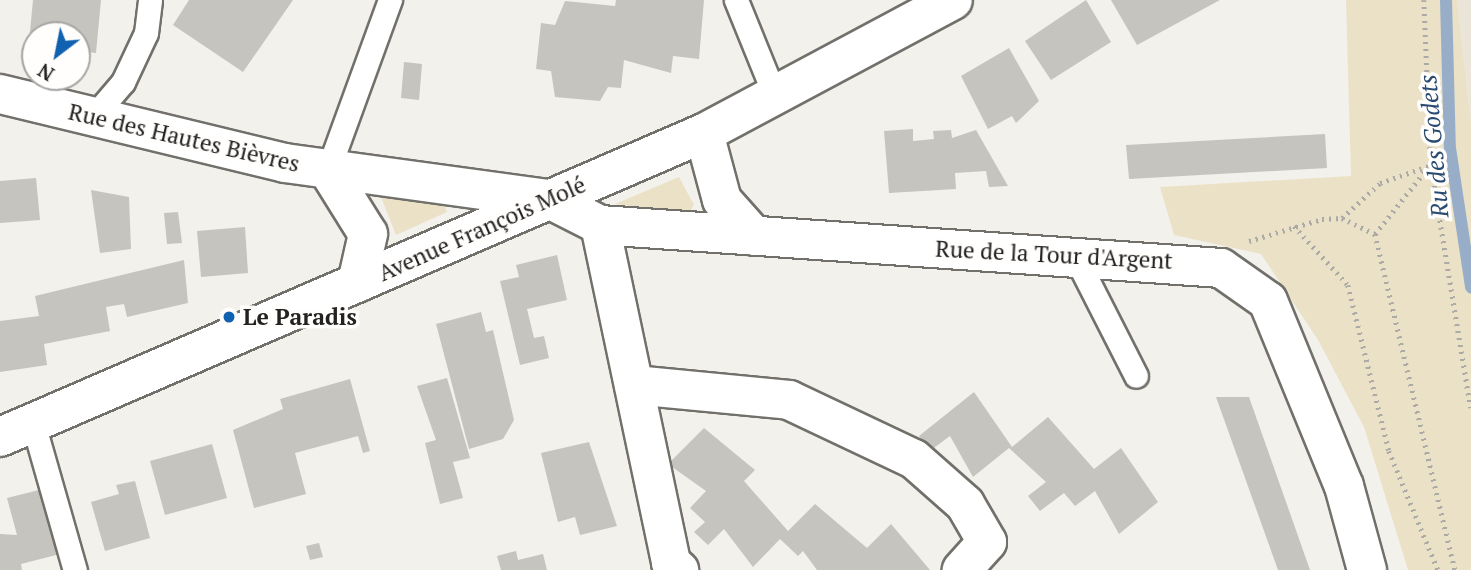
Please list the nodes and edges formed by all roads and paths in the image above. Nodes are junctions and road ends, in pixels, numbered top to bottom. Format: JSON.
{"nodes":[{"id":1,"x":150,"y":0,"type":"edge"},
{"id":2,"x":390,"y":0,"type":"edge"},
{"id":3,"x":736,"y":0,"type":"edge"},
{"id":4,"x":953,"y":0,"type":"edge"},
{"id":5,"x":1424,"y":0,"type":"edge"},
{"id":6,"x":0,"y":94,"type":"edge"},
{"id":7,"x":775,"y":96,"type":"junction"},
{"id":8,"x":93,"y":117,"type":"junction"},
{"id":9,"x":704,"y":133,"type":"junction"},
{"id":10,"x":1430,"y":165,"type":"junction"},
{"id":11,"x":328,"y":170,"type":"junction"},
{"id":12,"x":549,"y":200,"type":"junction"},
{"id":13,"x":1342,"y":218,"type":"junction"},
{"id":14,"x":600,"y":225,"type":"junction"},
{"id":15,"x":1294,"y":226,"type":"junction"},
{"id":16,"x":1374,"y":234,"type":"junction"},
{"id":17,"x":754,"y":236,"type":"junction"},
{"id":18,"x":1076,"y":258,"type":"junction"},
{"id":19,"x":1221,"y":268,"type":"junction"},
{"id":20,"x":357,"y":283,"type":"junction"},
{"id":21,"x":1136,"y":376,"type":"dead end"},
{"id":22,"x":634,"y":385,"type":"junction"},
{"id":23,"x":1471,"y":408,"type":"edge"},
{"id":24,"x":17,"y":430,"type":"edge"},
{"id":25,"x":75,"y":570,"type":"edge"},
{"id":26,"x":679,"y":570,"type":"edge"},
{"id":27,"x":962,"y":570,"type":"edge"},
{"id":28,"x":1367,"y":570,"type":"edge"},
{"id":29,"x":1438,"y":570,"type":"edge"},
{"id":30,"x":1455,"y":570,"type":"edge"}],
"edges":[{"from":1,"to":8,"type":"lane"},
{"from":2,"to":11,"type":"lane"},
{"from":3,"to":7,"type":"lane"},
{"from":4,"to":7,"type":"street","name":"Avenue François Molé"},
{"from":5,"to":10,"type":"path"},
{"from":6,"to":8,"type":"street","name":"Rue des Hautes Bièvres"},
{"from":7,"to":9,"type":"street","name":"Avenue François Molé"},
{"from":8,"to":11,"type":"street","name":"Rue des Hautes Bièvres"},
{"from":9,"to":12,"type":"street","name":"Avenue François Molé"},
{"from":9,"to":17,"type":"street"},
{"from":10,"to":13,"type":"path"},
{"from":10,"to":16,"type":"path"},
{"from":10,"to":23,"type":"path"},
{"from":11,"to":12,"type":"street","name":"Rue des Hautes Bièvres"},
{"from":11,"to":20,"type":"street","name":"Rue des Hautes Bièvres"},
{"from":12,"to":14,"type":"street","name":"Rue de la Tour d'Argent"},
{"from":12,"to":20,"type":"street","name":"Avenue François Molé"},
{"from":13,"to":15,"type":"path"},
{"from":13,"to":16,"type":"path"},
{"from":14,"to":17,"type":"street","name":"Rue de la Tour d'Argent"},
{"from":14,"to":22,"type":"street"},
{"from":15,"to":19,"type":"path"},
{"from":15,"to":29,"type":"path"},
{"from":16,"to":30,"type":"path"},
{"from":17,"to":18,"type":"street","name":"Rue de la Tour d'Argent"},
{"from":18,"to":19,"type":"street","name":"Rue de la Tour d'Argent"},
{"from":18,"to":21,"type":"lane"},
{"from":19,"to":28,"type":"street"},
{"from":20,"to":24,"type":"street","name":"Avenue François Molé"},
{"from":22,"to":26,"type":"street"},
{"from":22,"to":27,"type":"street"},
{"from":24,"to":25,"type":"lane"}]}
